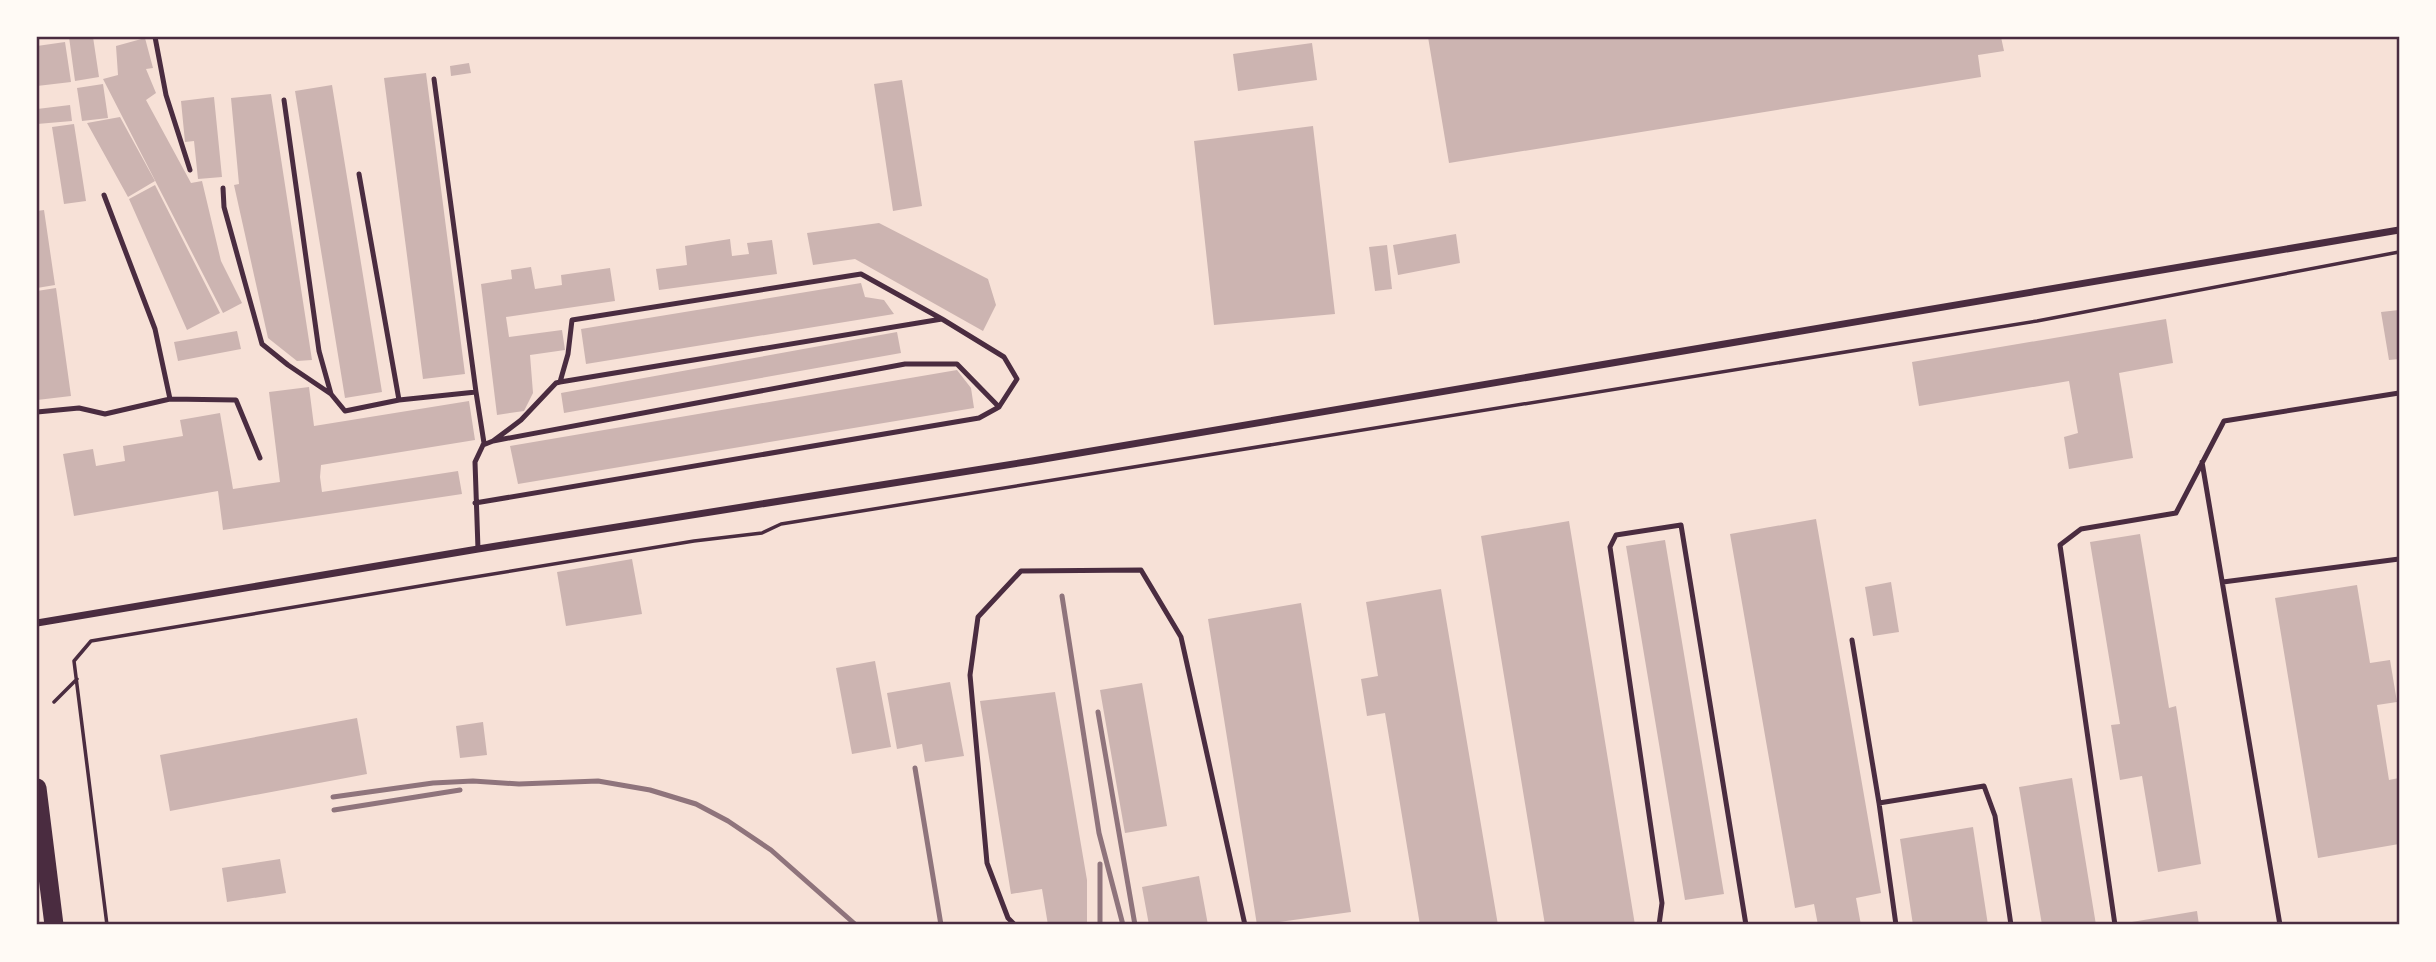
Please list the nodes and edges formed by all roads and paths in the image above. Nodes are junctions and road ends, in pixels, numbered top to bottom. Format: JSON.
{"nodes":[{"id":1,"x":155,"y":37,"type":"edge"},
{"id":2,"x":434,"y":79,"type":"dead end"},
{"id":3,"x":284,"y":100,"type":"dead end"},
{"id":4,"x":190,"y":170,"type":"dead end"},
{"id":5,"x":359,"y":174,"type":"dead end"},
{"id":6,"x":223,"y":188,"type":"dead end"},
{"id":7,"x":104,"y":195,"type":"dead end"},
{"id":8,"x":2399,"y":230,"type":"edge"},
{"id":9,"x":2399,"y":252,"type":"edge"},
{"id":10,"x":943,"y":319,"type":"junction"},
{"id":11,"x":560,"y":382,"type":"junction"},
{"id":12,"x":476,"y":392,"type":"junction"},
{"id":13,"x":2399,"y":393,"type":"edge"},
{"id":14,"x":331,"y":394,"type":"junction"},
{"id":15,"x":170,"y":399,"type":"junction"},
{"id":16,"x":399,"y":400,"type":"junction"},
{"id":17,"x":999,"y":407,"type":"junction"},
{"id":18,"x":37,"y":412,"type":"edge"},
{"id":19,"x":493,"y":441,"type":"junction"},
{"id":20,"x":484,"y":443,"type":"junction"},
{"id":21,"x":260,"y":458,"type":"dead end"},
{"id":22,"x":2202,"y":462,"type":"junction"},
{"id":23,"x":475,"y":503,"type":"junction"},
{"id":24,"x":478,"y":549,"type":"junction"},
{"id":25,"x":2399,"y":559,"type":"edge"},
{"id":26,"x":2222,"y":582,"type":"junction"},
{"id":27,"x":37,"y":622,"type":"edge"},
{"id":28,"x":1852,"y":640,"type":"dead end"},
{"id":29,"x":77,"y":679,"type":"junction"},
{"id":30,"x":54,"y":702,"type":"dead end"},
{"id":31,"x":37,"y":788,"type":"edge"},
{"id":32,"x":1880,"y":803,"type":"junction"},
{"id":33,"x":54,"y":925,"type":"edge"},
{"id":34,"x":107,"y":925,"type":"edge"},
{"id":35,"x":1015,"y":925,"type":"edge"},
{"id":36,"x":1245,"y":925,"type":"edge"},
{"id":37,"x":1659,"y":925,"type":"edge"},
{"id":38,"x":1746,"y":925,"type":"edge"},
{"id":39,"x":1896,"y":925,"type":"edge"},
{"id":40,"x":2011,"y":925,"type":"edge"},
{"id":41,"x":2115,"y":925,"type":"edge"},
{"id":42,"x":2280,"y":925,"type":"edge"}],
"edges":[{"from":1,"to":4,"type":"lane"},
{"from":2,"to":12,"type":"lane"},
{"from":3,"to":14,"type":"lane"},
{"from":5,"to":16,"type":"lane"},
{"from":6,"to":14,"type":"lane"},
{"from":7,"to":15,"type":"lane"},
{"from":8,"to":24,"type":"street"},
{"from":9,"to":29,"type":"path"},
{"from":10,"to":11,"type":"lane"},
{"from":10,"to":11,"type":"lane"},
{"from":10,"to":17,"type":"lane"},
{"from":11,"to":19,"type":"lane"},
{"from":12,"to":16,"type":"lane"},
{"from":12,"to":20,"type":"lane"},
{"from":13,"to":22,"type":"lane"},
{"from":14,"to":16,"type":"lane"},
{"from":15,"to":18,"type":"lane"},
{"from":15,"to":21,"type":"lane"},
{"from":17,"to":19,"type":"lane"},
{"from":17,"to":23,"type":"lane"},
{"from":19,"to":20,"type":"lane"},
{"from":20,"to":23,"type":"lane"},
{"from":22,"to":26,"type":"lane"},
{"from":22,"to":41,"type":"lane"},
{"from":23,"to":24,"type":"lane"},
{"from":24,"to":27,"type":"street"},
{"from":25,"to":26,"type":"lane"},
{"from":26,"to":42,"type":"lane"},
{"from":28,"to":32,"type":"lane"},
{"from":29,"to":30,"type":"path"},
{"from":29,"to":34,"type":"path"},
{"from":31,"to":33,"type":"highway"},
{"from":32,"to":39,"type":"lane"},
{"from":32,"to":40,"type":"lane"},
{"from":35,"to":36,"type":"lane"},
{"from":37,"to":38,"type":"lane"}]}
